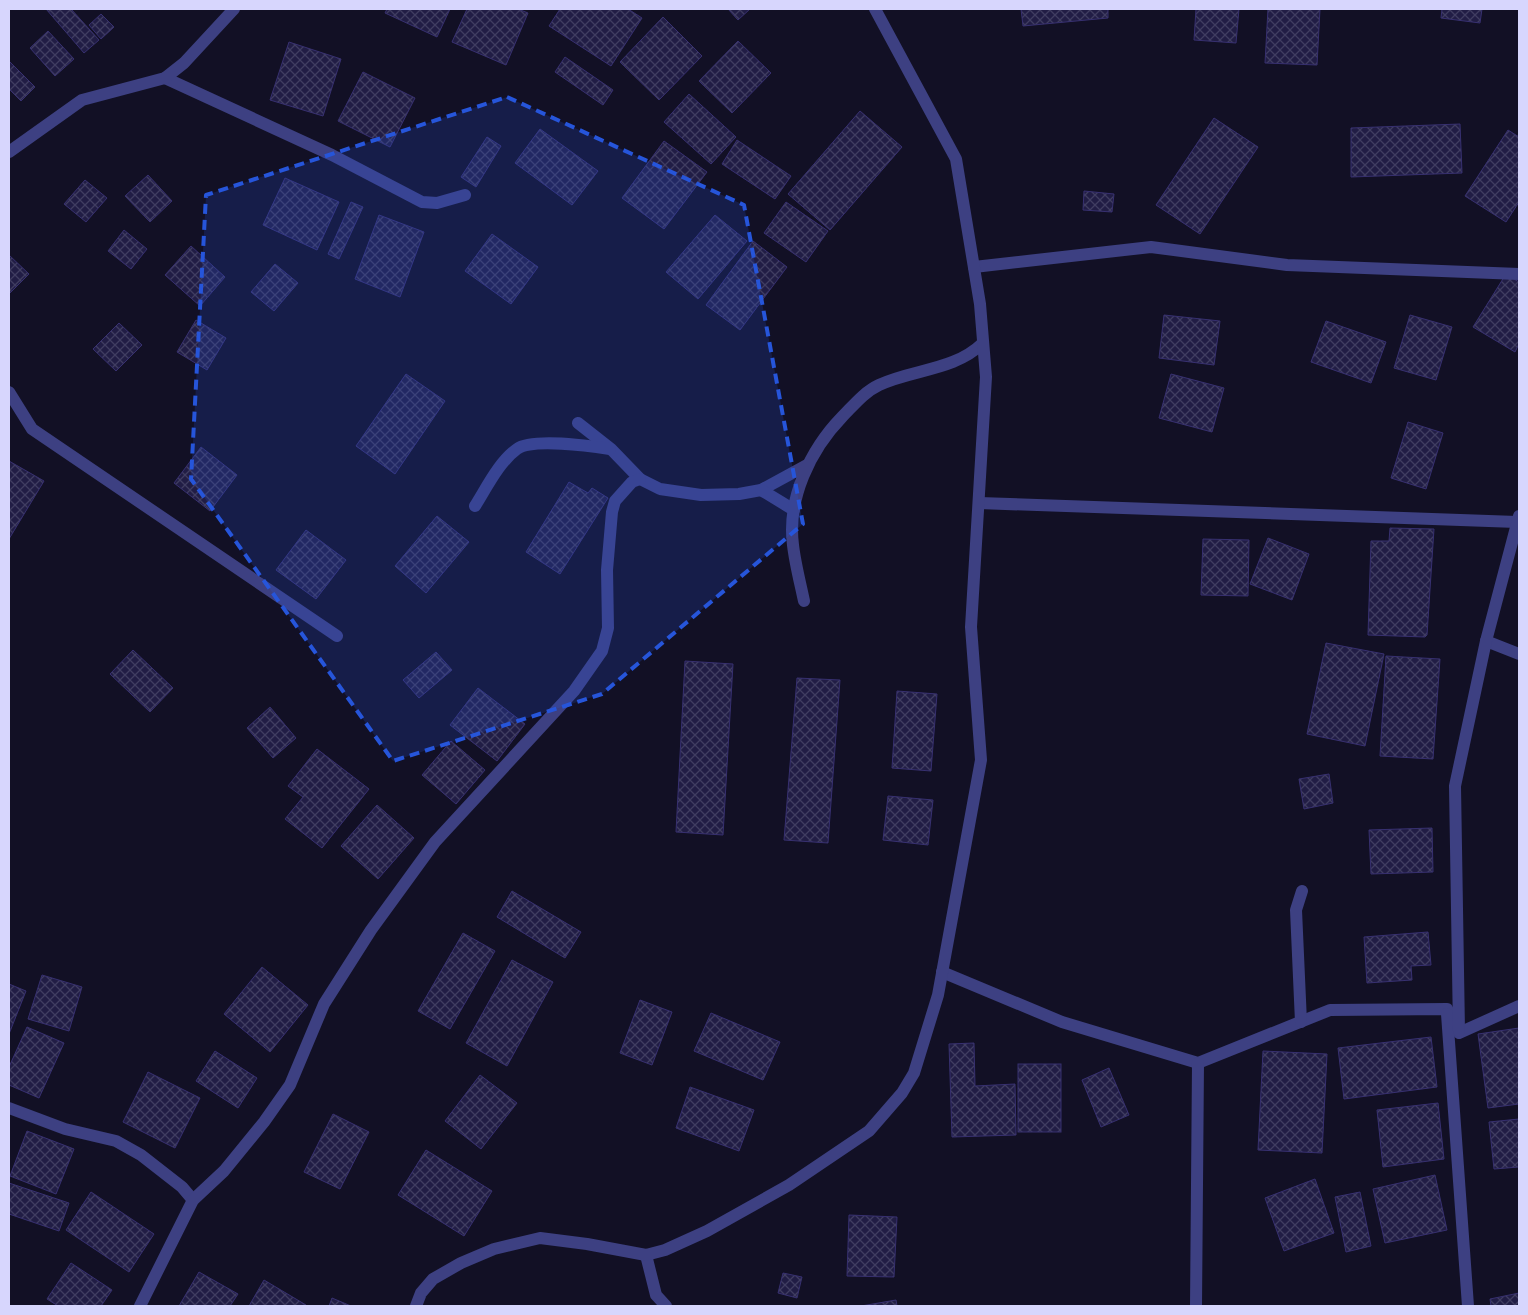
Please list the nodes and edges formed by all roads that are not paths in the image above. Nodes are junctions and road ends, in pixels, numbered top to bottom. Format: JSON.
{"nodes":[{"id":1,"x":234,"y":9,"type":"edge"},
{"id":2,"x":875,"y":9,"type":"edge"},
{"id":3,"x":165,"y":78,"type":"junction"},
{"id":4,"x":9,"y":152,"type":"edge"},
{"id":5,"x":464,"y":195,"type":"dead end"},
{"id":6,"x":974,"y":267,"type":"junction"},
{"id":7,"x":1519,"y":274,"type":"edge"},
{"id":8,"x":983,"y":343,"type":"junction"},
{"id":9,"x":9,"y":392,"type":"edge"},
{"id":10,"x":578,"y":423,"type":"dead end"},
{"id":11,"x":611,"y":449,"type":"junction"},
{"id":12,"x":807,"y":465,"type":"junction"},
{"id":13,"x":640,"y":479,"type":"junction"},
{"id":14,"x":761,"y":490,"type":"junction"},
{"id":15,"x":979,"y":503,"type":"junction"},
{"id":16,"x":475,"y":506,"type":"dead end"},
{"id":17,"x":794,"y":510,"type":"junction"},
{"id":18,"x":1518,"y":518,"type":"edge"},
{"id":19,"x":804,"y":601,"type":"dead end"},
{"id":20,"x":337,"y":636,"type":"dead end"},
{"id":21,"x":1486,"y":641,"type":"junction"},
{"id":22,"x":1519,"y":654,"type":"edge"},
{"id":23,"x":1302,"y":892,"type":"dead end"},
{"id":24,"x":942,"y":972,"type":"junction"},
{"id":25,"x":1519,"y":1006,"type":"edge"},
{"id":26,"x":1447,"y":1010,"type":"junction"},
{"id":27,"x":1301,"y":1022,"type":"junction"},
{"id":28,"x":1459,"y":1033,"type":"junction"},
{"id":29,"x":1198,"y":1063,"type":"junction"},
{"id":30,"x":9,"y":1108,"type":"edge"},
{"id":31,"x":193,"y":1200,"type":"junction"},
{"id":32,"x":646,"y":1255,"type":"junction"},
{"id":33,"x":140,"y":1306,"type":"edge"},
{"id":34,"x":416,"y":1306,"type":"edge"},
{"id":35,"x":666,"y":1306,"type":"edge"},
{"id":36,"x":1196,"y":1306,"type":"edge"},
{"id":37,"x":1468,"y":1306,"type":"edge"}],
"edges":[{"from":1,"to":3,"type":"street"},
{"from":2,"to":6,"type":"street"},
{"from":3,"to":4,"type":"street"},
{"from":3,"to":5,"type":"street"},
{"from":6,"to":7,"type":"street"},
{"from":6,"to":8,"type":"street"},
{"from":8,"to":12,"type":"street"},
{"from":8,"to":15,"type":"street"},
{"from":9,"to":20,"type":"street"},
{"from":10,"to":11,"type":"street"},
{"from":11,"to":13,"type":"street"},
{"from":11,"to":16,"type":"street"},
{"from":12,"to":14,"type":"street"},
{"from":12,"to":17,"type":"street"},
{"from":13,"to":14,"type":"street"},
{"from":13,"to":31,"type":"street"},
{"from":14,"to":17,"type":"street"},
{"from":15,"to":18,"type":"street"},
{"from":15,"to":24,"type":"street"},
{"from":17,"to":19,"type":"street"},
{"from":18,"to":21,"type":"street"},
{"from":21,"to":22,"type":"street"},
{"from":21,"to":28,"type":"street"},
{"from":23,"to":27,"type":"street"},
{"from":24,"to":29,"type":"street"},
{"from":24,"to":32,"type":"street"},
{"from":25,"to":28,"type":"street"},
{"from":26,"to":27,"type":"street"},
{"from":26,"to":28,"type":"street"},
{"from":26,"to":37,"type":"street"},
{"from":27,"to":29,"type":"street"},
{"from":29,"to":36,"type":"street"},
{"from":30,"to":31,"type":"street"},
{"from":31,"to":33,"type":"street"},
{"from":32,"to":34,"type":"street"},
{"from":32,"to":35,"type":"street"}]}
